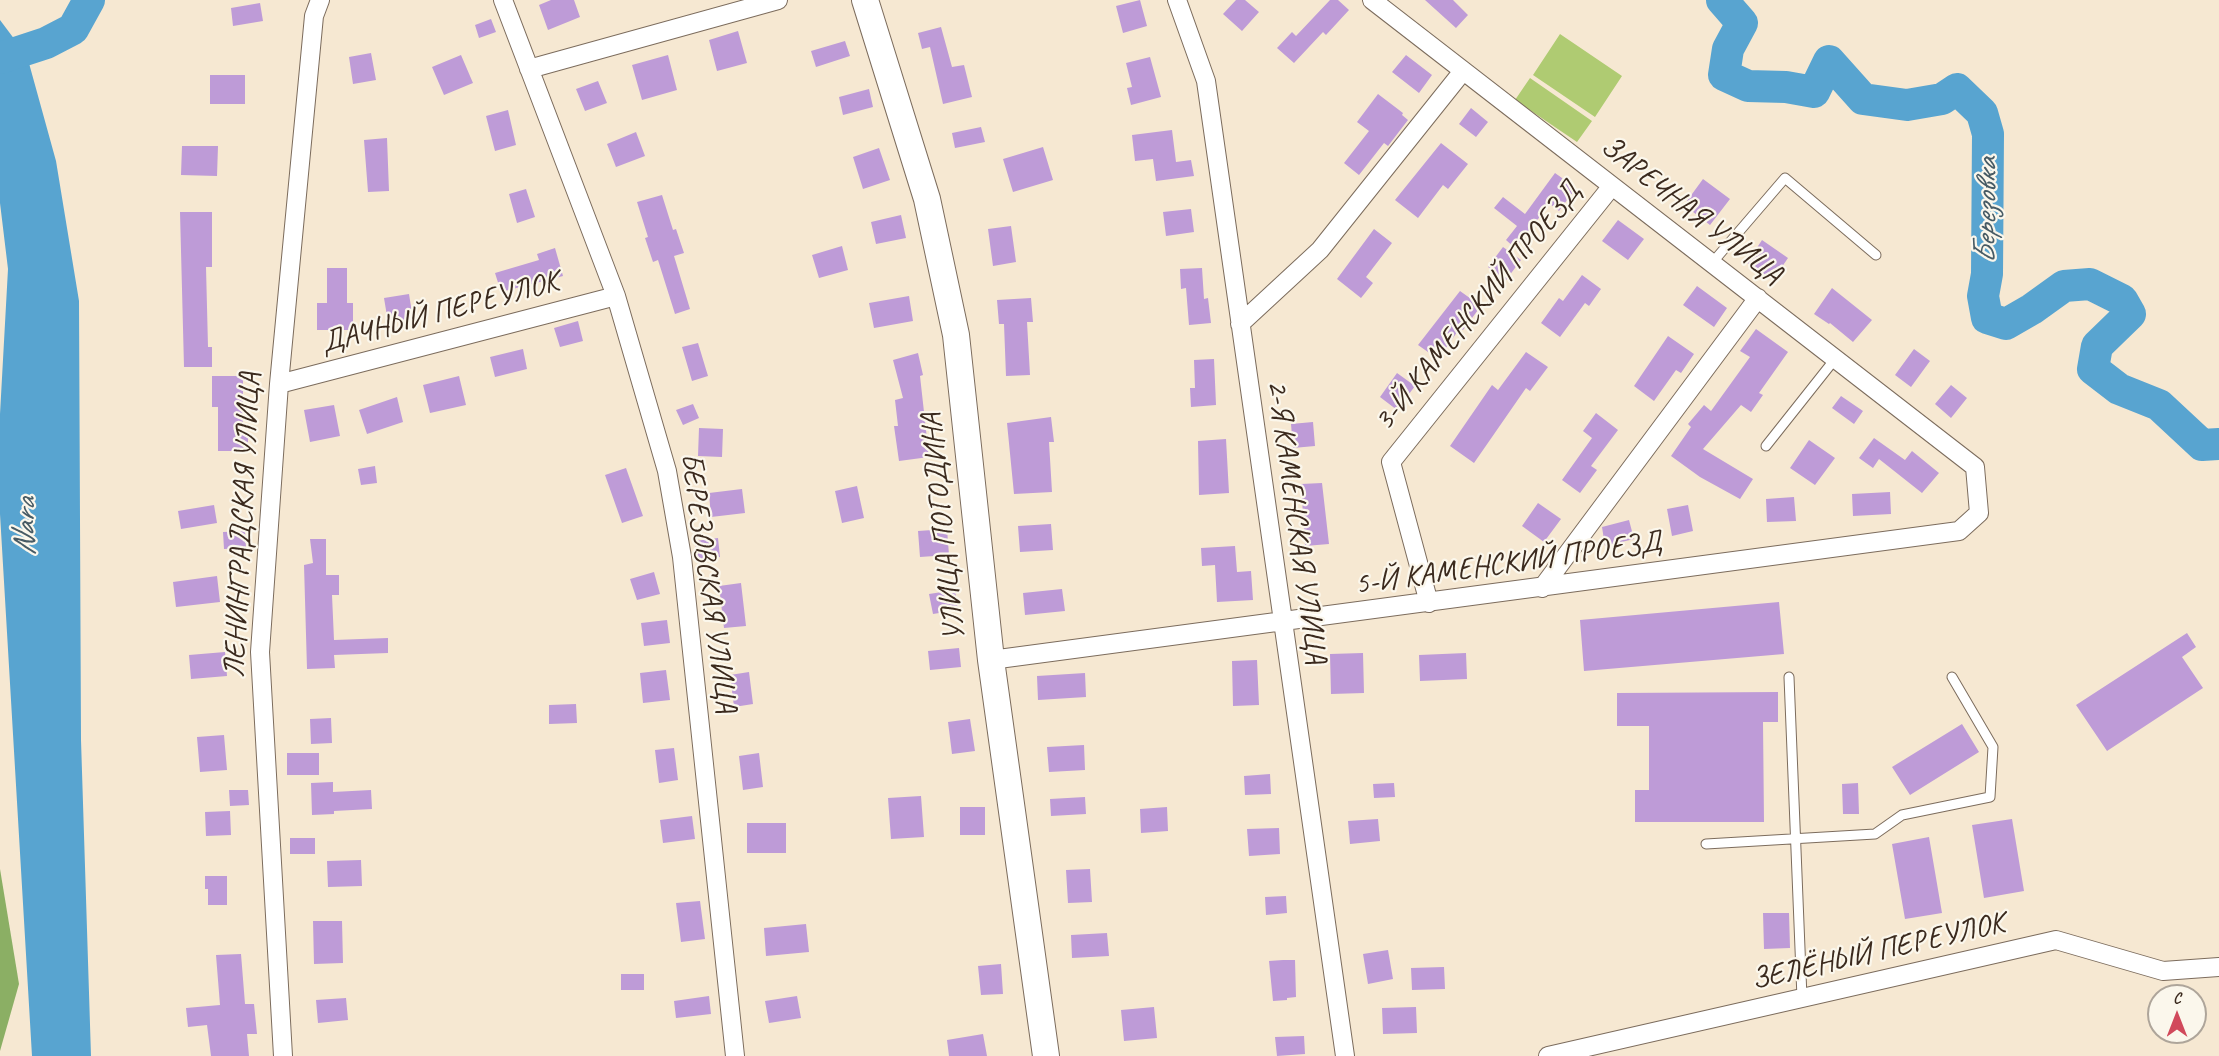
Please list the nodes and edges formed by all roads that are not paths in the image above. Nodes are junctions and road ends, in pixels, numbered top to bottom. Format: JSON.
{"nodes":[{"id":1,"x":320,"y":0,"type":"edge"},
{"id":2,"x":503,"y":0,"type":"edge"},
{"id":3,"x":778,"y":0,"type":"edge"},
{"id":4,"x":865,"y":0,"type":"edge"},
{"id":5,"x":1177,"y":0,"type":"edge"},
{"id":6,"x":1372,"y":0,"type":"edge"},
{"id":7,"x":529,"y":69,"type":"junction"},
{"id":8,"x":1463,"y":71,"type":"junction"},
{"id":9,"x":1612,"y":186,"type":"junction"},
{"id":10,"x":1876,"y":255,"type":"dead end"},
{"id":11,"x":1712,"y":263,"type":"junction"},
{"id":12,"x":616,"y":296,"type":"junction"},
{"id":13,"x":1758,"y":298,"type":"junction"},
{"id":14,"x":1240,"y":324,"type":"junction"},
{"id":15,"x":1835,"y":359,"type":"junction"},
{"id":16,"x":279,"y":384,"type":"junction"},
{"id":17,"x":1766,"y":446,"type":"dead end"},
{"id":18,"x":1975,"y":467,"type":"joint"},
{"id":19,"x":1542,"y":588,"type":"junction"},
{"id":20,"x":1429,"y":603,"type":"junction"},
{"id":21,"x":1282,"y":623,"type":"junction"},
{"id":22,"x":991,"y":660,"type":"junction"},
{"id":23,"x":1789,"y":677,"type":"dead end"},
{"id":24,"x":1952,"y":677,"type":"dead end"},
{"id":25,"x":1796,"y":840,"type":"junction"},
{"id":26,"x":1706,"y":844,"type":"dead end"},
{"id":27,"x":2219,"y":967,"type":"edge"},
{"id":28,"x":1802,"y":998,"type":"junction"},
{"id":29,"x":283,"y":1056,"type":"edge"},
{"id":30,"x":735,"y":1056,"type":"edge"},
{"id":31,"x":1046,"y":1056,"type":"edge"},
{"id":32,"x":1345,"y":1056,"type":"edge"},
{"id":33,"x":1548,"y":1056,"type":"edge"}],
"edges":[{"from":1,"to":16,"type":"street","name":"ЛЕНИНГРАДСКАЯ УЛИЦА"},
{"from":2,"to":7,"type":"street","name":"БЕРЕЗОВСКАЯ УЛИЦА"},
{"from":3,"to":7,"type":"street"},
{"from":4,"to":22,"type":"street","name":"УЛИЦА ПОГОДИНА"},
{"from":5,"to":14,"type":"street","name":"2-Я КАМЕНСКАЯ УЛИЦА"},
{"from":6,"to":8,"type":"street","name":"ЗАРЕЧНАЯ УЛИЦА"},
{"from":7,"to":12,"type":"street","name":"БЕРЕЗОВСКАЯ УЛИЦА"},
{"from":8,"to":9,"type":"street","name":"ЗАРЕЧНАЯ УЛИЦА"},
{"from":8,"to":14,"type":"street"},
{"from":9,"to":11,"type":"street","name":"ЗАРЕЧНАЯ УЛИЦА"},
{"from":9,"to":20,"type":"street","name":"3-Й КАМЕНСКИЙ ПРОЕЗД"},
{"from":10,"to":11,"type":"lane"},
{"from":11,"to":13,"type":"street","name":"ЗАРЕЧНАЯ УЛИЦА"},
{"from":12,"to":16,"type":"street","name":"ДАЧНЫЙ ПЕРЕУЛОК"},
{"from":12,"to":30,"type":"street","name":"БЕРЕЗОВСКАЯ УЛИЦА"},
{"from":13,"to":15,"type":"street","name":"ЗАРЕЧНАЯ УЛИЦА"},
{"from":13,"to":19,"type":"street"},
{"from":14,"to":21,"type":"street","name":"2-Я КАМЕНСКАЯ УЛИЦА"},
{"from":15,"to":17,"type":"lane"},
{"from":15,"to":18,"type":"street","name":"ЗАРЕЧНАЯ УЛИЦА"},
{"from":16,"to":29,"type":"street","name":"ЛЕНИНГРАДСКАЯ УЛИЦА"},
{"from":18,"to":19,"type":"street","name":"5-Й КАМЕНСКИЙ ПРОЕЗД"},
{"from":19,"to":20,"type":"street","name":"5-Й КАМЕНСКИЙ ПРОЕЗД"},
{"from":20,"to":21,"type":"street","name":"5-Й КАМЕНСКИЙ ПРОЕЗД"},
{"from":21,"to":22,"type":"street","name":"5-Й КАМЕНСКИЙ ПРОЕЗД"},
{"from":21,"to":32,"type":"street","name":"2-Я КАМЕНСКАЯ УЛИЦА"},
{"from":22,"to":31,"type":"street","name":"УЛИЦА ПОГОДИНА"},
{"from":23,"to":25,"type":"lane"},
{"from":24,"to":25,"type":"lane"},
{"from":25,"to":26,"type":"lane"},
{"from":25,"to":28,"type":"lane"},
{"from":27,"to":28,"type":"street","name":"ЗЕЛЁНЫЙ ПЕРЕУЛОК"},
{"from":28,"to":33,"type":"street","name":"ЗЕЛЁНЫЙ ПЕРЕУЛОК"}]}
